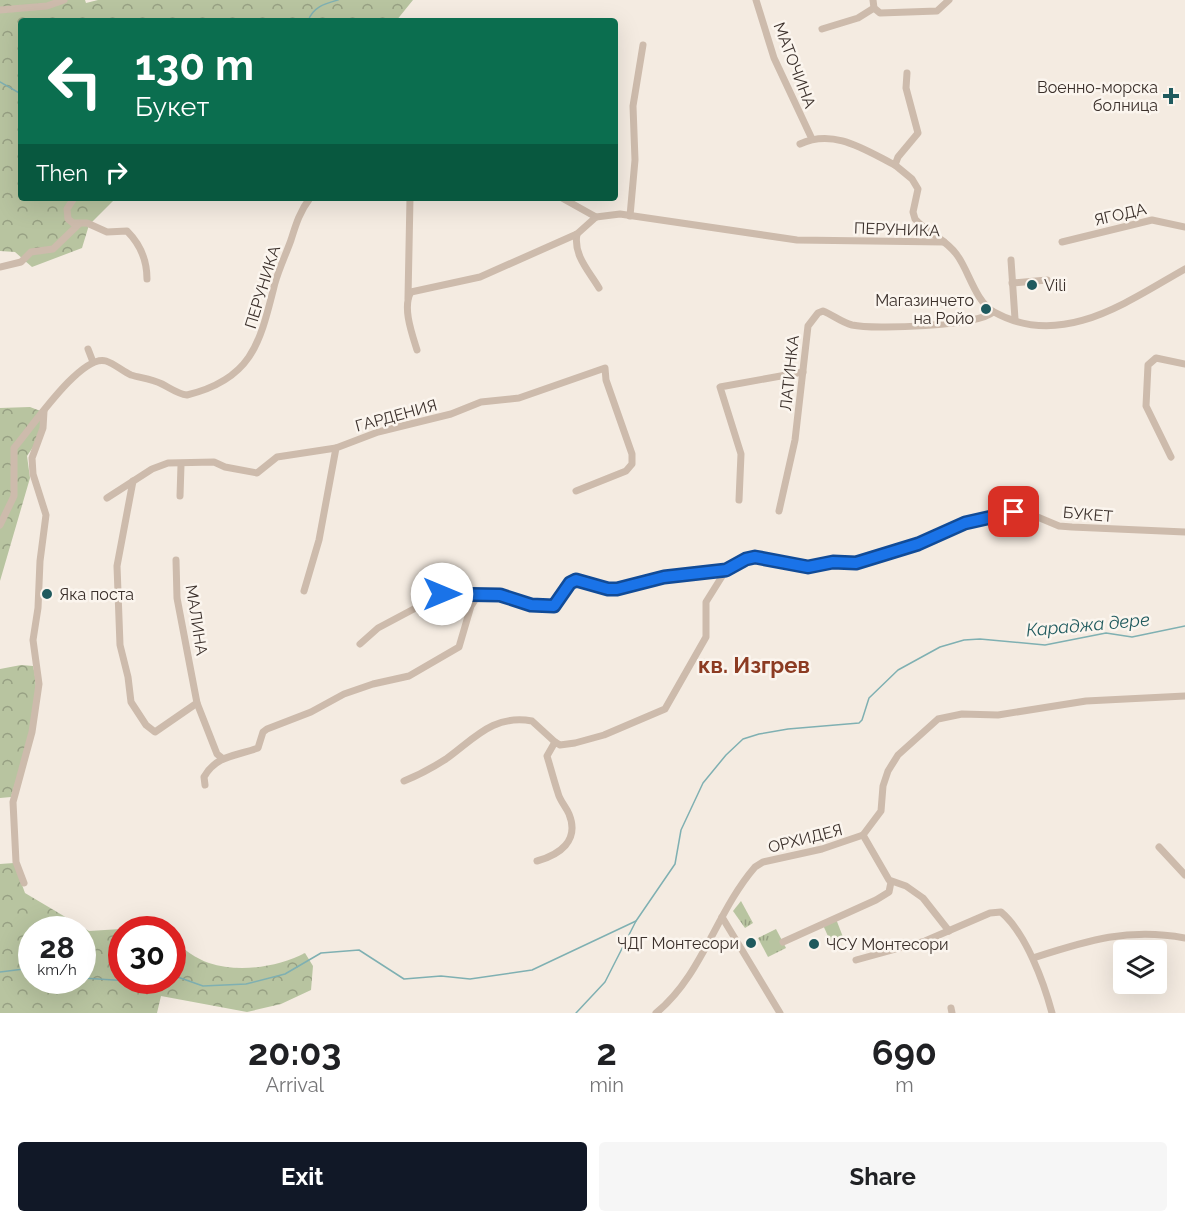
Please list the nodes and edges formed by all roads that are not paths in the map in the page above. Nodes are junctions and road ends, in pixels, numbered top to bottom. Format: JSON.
{"nodes":[{"id":1,"x":64,"y":0,"type":"edge"},
{"id":2,"x":756,"y":0,"type":"edge"},
{"id":3,"x":873,"y":0,"type":"edge"},
{"id":4,"x":950,"y":0,"type":"edge"},
{"id":5,"x":874,"y":8,"type":"junction"},
{"id":6,"x":0,"y":10,"type":"edge"},
{"id":7,"x":822,"y":29,"type":"dead end"},
{"id":8,"x":643,"y":45,"type":"dead end"},
{"id":9,"x":907,"y":73,"type":"dead end"},
{"id":10,"x":812,"y":138,"type":"junction"},
{"id":11,"x":800,"y":144,"type":"dead end"},
{"id":12,"x":895,"y":165,"type":"junction"},
{"id":13,"x":72,"y":201,"type":"edge"},
{"id":14,"x":308,"y":201,"type":"edge"},
{"id":15,"x":410,"y":201,"type":"edge"},
{"id":16,"x":567,"y":201,"type":"edge"},
{"id":17,"x":630,"y":216,"type":"junction"},
{"id":18,"x":596,"y":217,"type":"junction"},
{"id":19,"x":79,"y":224,"type":"junction"},
{"id":20,"x":1185,"y":227,"type":"edge"},
{"id":21,"x":577,"y":234,"type":"junction"},
{"id":22,"x":944,"y":242,"type":"junction"},
{"id":23,"x":1062,"y":242,"type":"dead end"},
{"id":24,"x":1011,"y":260,"type":"dead end"},
{"id":25,"x":0,"y":267,"type":"edge"},
{"id":26,"x":1185,"y":269,"type":"edge"},
{"id":27,"x":147,"y":279,"type":"dead end"},
{"id":28,"x":1047,"y":280,"type":"dead end"},
{"id":29,"x":1012,"y":283,"type":"junction"},
{"id":30,"x":599,"y":288,"type":"dead end"},
{"id":31,"x":408,"y":298,"type":"junction"},
{"id":32,"x":993,"y":312,"type":"junction"},
{"id":33,"x":1015,"y":319,"type":"junction"},
{"id":34,"x":88,"y":349,"type":"dead end"},
{"id":35,"x":417,"y":350,"type":"dead end"},
{"id":36,"x":93,"y":362,"type":"junction"},
{"id":37,"x":1185,"y":364,"type":"edge"},
{"id":38,"x":803,"y":372,"type":"junction"},
{"id":39,"x":44,"y":408,"type":"junction"},
{"id":40,"x":336,"y":448,"type":"junction"},
{"id":41,"x":1171,"y":457,"type":"dead end"},
{"id":42,"x":181,"y":465,"type":"junction"},
{"id":43,"x":133,"y":481,"type":"junction"},
{"id":44,"x":576,"y":491,"type":"dead end"},
{"id":45,"x":180,"y":496,"type":"dead end"},
{"id":46,"x":107,"y":498,"type":"dead end"},
{"id":47,"x":739,"y":500,"type":"dead end"},
{"id":48,"x":779,"y":511,"type":"dead end"},
{"id":49,"x":0,"y":525,"type":"edge"},
{"id":50,"x":1185,"y":532,"type":"edge"},
{"id":51,"x":176,"y":560,"type":"dead end"},
{"id":52,"x":726,"y":570,"type":"junction"},
{"id":53,"x":304,"y":591,"type":"dead end"},
{"id":54,"x":478,"y":595,"type":"junction"},
{"id":55,"x":360,"y":644,"type":"dead end"},
{"id":56,"x":1185,"y":696,"type":"edge"},
{"id":57,"x":197,"y":703,"type":"junction"},
{"id":58,"x":555,"y":742,"type":"junction"},
{"id":59,"x":222,"y":758,"type":"junction"},
{"id":60,"x":404,"y":781,"type":"dead end"},
{"id":61,"x":205,"y":785,"type":"dead end"},
{"id":62,"x":863,"y":835,"type":"junction"},
{"id":63,"x":1159,"y":847,"type":"dead end"},
{"id":64,"x":537,"y":861,"type":"dead end"},
{"id":65,"x":1185,"y":875,"type":"edge"},
{"id":66,"x":891,"y":882,"type":"junction"},
{"id":67,"x":24,"y":883,"type":"dead end"},
{"id":68,"x":722,"y":917,"type":"junction"},
{"id":69,"x":949,"y":931,"type":"junction"},
{"id":70,"x":1185,"y":938,"type":"edge"},
{"id":71,"x":783,"y":942,"type":"dead end"},
{"id":72,"x":1033,"y":958,"type":"junction"},
{"id":73,"x":856,"y":960,"type":"dead end"},
{"id":74,"x":656,"y":1013,"type":"edge"},
{"id":75,"x":780,"y":1013,"type":"edge"},
{"id":76,"x":1052,"y":1013,"type":"edge"}],
"edges":[{"from":1,"to":6,"type":"street"},
{"from":2,"to":10,"type":"street","name":"МАТОЧИНА"},
{"from":3,"to":5,"type":"street"},
{"from":4,"to":5,"type":"street"},
{"from":5,"to":7,"type":"street"},
{"from":8,"to":17,"type":"street"},
{"from":9,"to":12,"type":"street"},
{"from":10,"to":11,"type":"street"},
{"from":10,"to":12,"type":"street"},
{"from":12,"to":22,"type":"street"},
{"from":13,"to":19,"type":"street"},
{"from":14,"to":36,"type":"street","name":"ПЕРУНИКА"},
{"from":15,"to":31,"type":"street"},
{"from":16,"to":18,"type":"street"},
{"from":17,"to":18,"type":"street","name":"ПЕРУНИКА"},
{"from":17,"to":22,"type":"street","name":"ПЕРУНИКА"},
{"from":18,"to":21,"type":"street"},
{"from":19,"to":25,"type":"street"},
{"from":19,"to":27,"type":"street"},
{"from":20,"to":23,"type":"street","name":"ЯГОДА"},
{"from":21,"to":30,"type":"street"},
{"from":21,"to":31,"type":"street"},
{"from":22,"to":32,"type":"street","name":"ПЕРУНИКА"},
{"from":24,"to":29,"type":"street"},
{"from":26,"to":33,"type":"street"},
{"from":28,"to":29,"type":"street"},
{"from":29,"to":33,"type":"street"},
{"from":31,"to":35,"type":"street"},
{"from":32,"to":33,"type":"street"},
{"from":32,"to":38,"type":"street","name":"ЛАТИНКА"},
{"from":34,"to":36,"type":"street"},
{"from":36,"to":39,"type":"street"},
{"from":37,"to":41,"type":"street"},
{"from":38,"to":47,"type":"street"},
{"from":38,"to":48,"type":"street","name":"ЛАТИНКА"},
{"from":39,"to":49,"type":"street"},
{"from":39,"to":67,"type":"street"},
{"from":40,"to":42,"type":"street","name":"ГАРДЕНИЯ"},
{"from":40,"to":44,"type":"street","name":"ГАРДЕНИЯ"},
{"from":40,"to":53,"type":"street"},
{"from":42,"to":43,"type":"street"},
{"from":42,"to":45,"type":"street"},
{"from":43,"to":46,"type":"street"},
{"from":43,"to":57,"type":"street"},
{"from":50,"to":52,"type":"street","name":"БУКЕТ"},
{"from":51,"to":57,"type":"street","name":"МАЛИНА"},
{"from":52,"to":54,"type":"street","name":"БУКЕТ"},
{"from":52,"to":58,"type":"street"},
{"from":54,"to":55,"type":"street"},
{"from":54,"to":59,"type":"street"},
{"from":56,"to":62,"type":"street","name":"ОРХИДЕЯ"},
{"from":57,"to":59,"type":"street"},
{"from":58,"to":60,"type":"street"},
{"from":58,"to":64,"type":"street"},
{"from":59,"to":61,"type":"street"},
{"from":62,"to":66,"type":"street"},
{"from":62,"to":68,"type":"street","name":"ОРХИДЕЯ"},
{"from":63,"to":65,"type":"street"},
{"from":66,"to":69,"type":"street"},
{"from":66,"to":71,"type":"street"},
{"from":68,"to":74,"type":"street","name":"ОРХИДЕЯ"},
{"from":68,"to":75,"type":"street"},
{"from":69,"to":72,"type":"street"},
{"from":69,"to":73,"type":"street"},
{"from":70,"to":72,"type":"street"},
{"from":72,"to":76,"type":"street"}]}
